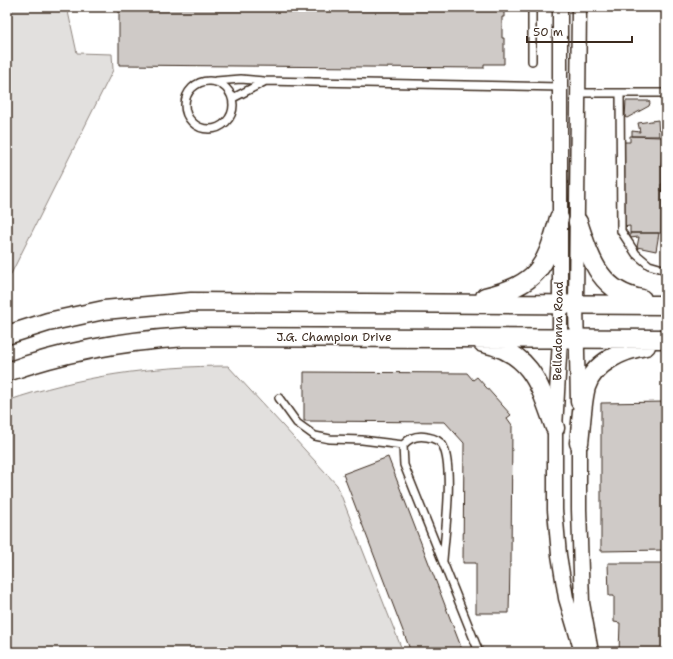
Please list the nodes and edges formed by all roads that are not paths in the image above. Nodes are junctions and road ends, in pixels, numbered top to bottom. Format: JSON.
{"nodes":[{"id":1,"x":532,"y":7,"type":"edge"},
{"id":2,"x":560,"y":7,"type":"edge"},
{"id":3,"x":579,"y":7,"type":"edge"},
{"id":4,"x":532,"y":61,"type":"dead end"},
{"id":5,"x":216,"y":82,"type":"junction"},
{"id":6,"x":264,"y":82,"type":"junction"},
{"id":7,"x":560,"y":87,"type":"junction"},
{"id":8,"x":579,"y":93,"type":"junction"},
{"id":9,"x":620,"y":93,"type":"junction"},
{"id":10,"x":666,"y":93,"type":"edge"},
{"id":11,"x":233,"y":98,"type":"junction"},
{"id":12,"x":559,"y":218,"type":"junction"},
{"id":13,"x":578,"y":222,"type":"junction"},
{"id":14,"x":666,"y":270,"type":"edge"},
{"id":15,"x":461,"y":304,"type":"junction"},
{"id":16,"x":666,"y":304,"type":"edge"},
{"id":17,"x":567,"y":305,"type":"junction"},
{"id":18,"x":7,"y":335,"type":"edge"},
{"id":19,"x":460,"y":339,"type":"junction"},
{"id":20,"x":568,"y":339,"type":"junction"},
{"id":21,"x":666,"y":341,"type":"edge"},
{"id":22,"x":7,"y":372,"type":"edge"},
{"id":23,"x":279,"y":398,"type":"dead end"},
{"id":24,"x":555,"y":428,"type":"junction"},
{"id":25,"x":580,"y":443,"type":"junction"},
{"id":26,"x":402,"y":445,"type":"junction"},
{"id":27,"x":443,"y":560,"type":"junction"},
{"id":28,"x":479,"y":652,"type":"edge"},
{"id":29,"x":582,"y":652,"type":"edge"},
{"id":30,"x":591,"y":652,"type":"edge"}],
"edges":[{"from":1,"to":4,"type":"lane"},
{"from":2,"to":7,"type":"street","name":"Belladonna Road"},
{"from":3,"to":8,"type":"street","name":"Belladonna Road"},
{"from":5,"to":6,"type":"lane"},
{"from":5,"to":11,"type":"lane"},
{"from":5,"to":11,"type":"lane"},
{"from":6,"to":7,"type":"lane"},
{"from":6,"to":11,"type":"lane"},
{"from":7,"to":12,"type":"street","name":"Belladonna Road"},
{"from":8,"to":9,"type":"lane"},
{"from":8,"to":13,"type":"street","name":"Belladonna Road"},
{"from":9,"to":10,"type":"lane"},
{"from":9,"to":14,"type":"lane"},
{"from":12,"to":15,"type":"street"},
{"from":12,"to":17,"type":"street","name":"Belladonna Road"},
{"from":13,"to":16,"type":"street"},
{"from":13,"to":17,"type":"street","name":"Belladonna Road"},
{"from":15,"to":17,"type":"street"},
{"from":15,"to":18,"type":"street"},
{"from":16,"to":17,"type":"street"},
{"from":17,"to":20,"type":"street","name":"Belladonna Road"},
{"from":19,"to":20,"type":"street","name":"J.G. Champion Drive"},
{"from":19,"to":22,"type":"street","name":"J.G. Champion Drive"},
{"from":19,"to":24,"type":"street"},
{"from":20,"to":21,"type":"street","name":"J.G. Champion Drive"},
{"from":20,"to":24,"type":"street","name":"Belladonna Road"},
{"from":20,"to":25,"type":"street","name":"Belladonna Road"},
{"from":21,"to":25,"type":"street"},
{"from":23,"to":26,"type":"lane"},
{"from":24,"to":29,"type":"street","name":"Belladonna Road"},
{"from":25,"to":30,"type":"street","name":"Belladonna Road"},
{"from":26,"to":27,"type":"lane"},
{"from":26,"to":27,"type":"lane"},
{"from":27,"to":28,"type":"lane"}]}
